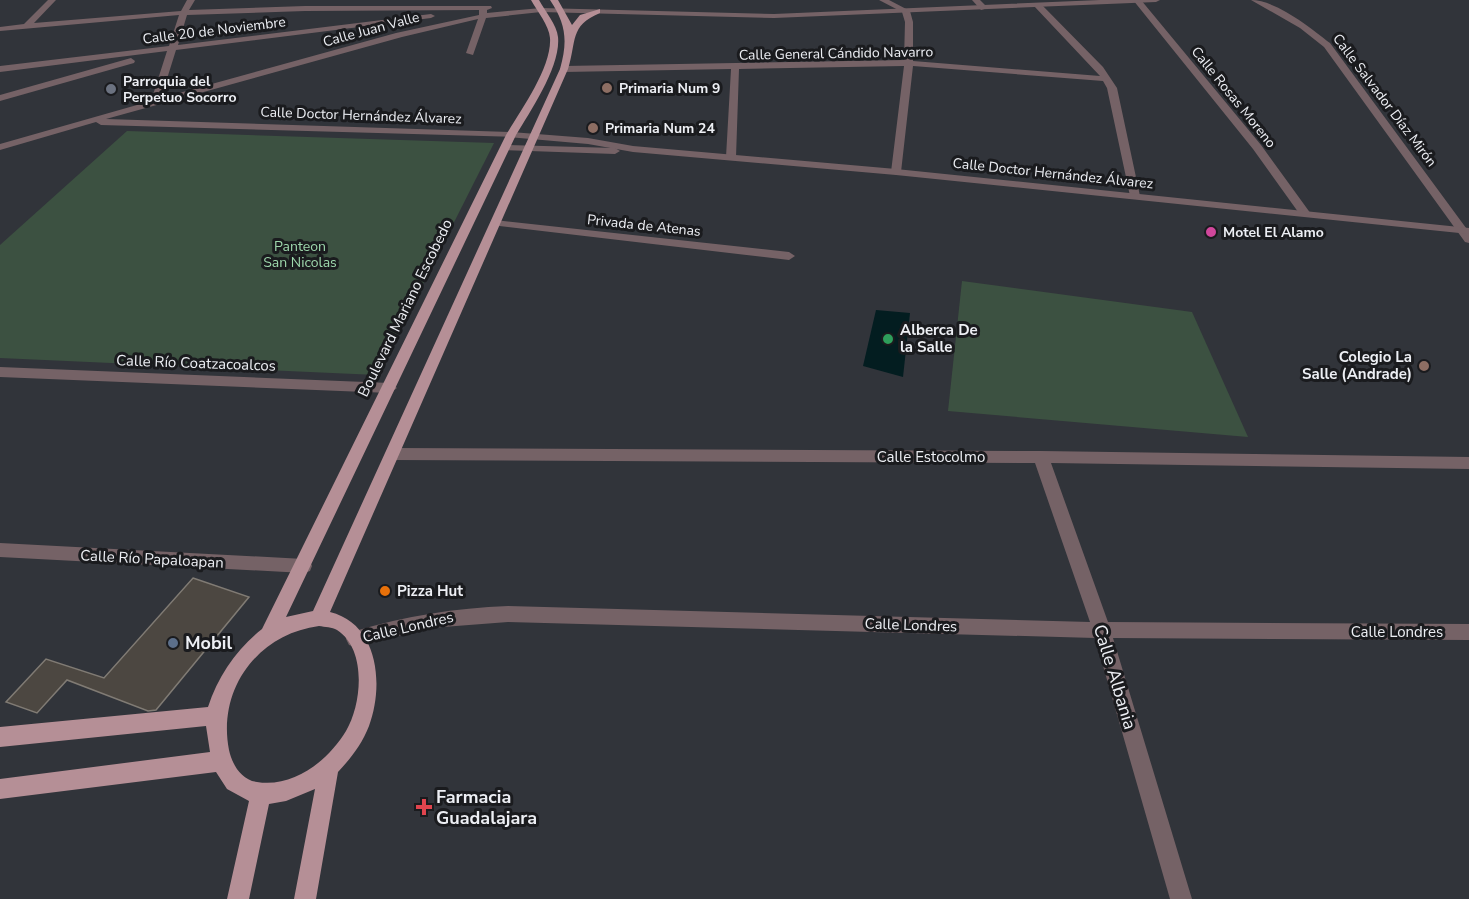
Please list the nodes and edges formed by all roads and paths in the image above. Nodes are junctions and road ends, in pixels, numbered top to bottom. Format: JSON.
{"nodes":[{"id":1,"x":52,"y":0,"type":"edge"},
{"id":2,"x":191,"y":0,"type":"edge"},
{"id":3,"x":884,"y":0,"type":"edge"},
{"id":4,"x":976,"y":0,"type":"edge"},
{"id":5,"x":1156,"y":0,"type":"edge"},
{"id":6,"x":1255,"y":0,"type":"edge"},
{"id":7,"x":1138,"y":1,"type":"edge"},
{"id":8,"x":538,"y":5,"type":"edge"},
{"id":9,"x":557,"y":5,"type":"edge"},
{"id":10,"x":1038,"y":6,"type":"junction"},
{"id":11,"x":984,"y":8,"type":"junction"},
{"id":12,"x":483,"y":11,"type":"junction"},
{"id":13,"x":597,"y":11,"type":"junction"},
{"id":14,"x":906,"y":11,"type":"junction"},
{"id":15,"x":184,"y":13,"type":"junction"},
{"id":16,"x":432,"y":17,"type":"junction"},
{"id":17,"x":27,"y":25,"type":"junction"},
{"id":18,"x":0,"y":29,"type":"edge"},
{"id":19,"x":571,"y":31,"type":"junction"},
{"id":20,"x":174,"y":49,"type":"junction"},
{"id":21,"x":470,"y":53,"type":"dead end"},
{"id":22,"x":909,"y":63,"type":"junction"},
{"id":23,"x":735,"y":68,"type":"junction"},
{"id":24,"x":0,"y":69,"type":"edge"},
{"id":25,"x":564,"y":69,"type":"junction"},
{"id":26,"x":1107,"y":79,"type":"junction"},
{"id":27,"x":0,"y":98,"type":"edge"},
{"id":28,"x":155,"y":102,"type":"junction"},
{"id":29,"x":87,"y":122,"type":"junction"},
{"id":30,"x":508,"y":141,"type":"junction"},
{"id":31,"x":532,"y":143,"type":"junction"},
{"id":32,"x":0,"y":147,"type":"edge"},
{"id":33,"x":731,"y":157,"type":"junction"},
{"id":34,"x":897,"y":172,"type":"junction"},
{"id":35,"x":1135,"y":196,"type":"junction"},
{"id":36,"x":1305,"y":214,"type":"junction"},
{"id":37,"x":495,"y":224,"type":"junction"},
{"id":38,"x":1467,"y":234,"type":"edge"},
{"id":39,"x":789,"y":256,"type":"dead end"},
{"id":40,"x":0,"y":372,"type":"edge"},
{"id":41,"x":390,"y":388,"type":"junction"},
{"id":42,"x":393,"y":454,"type":"junction"},
{"id":43,"x":1041,"y":457,"type":"junction"},
{"id":44,"x":1469,"y":463,"type":"edge"},
{"id":45,"x":0,"y":550,"type":"edge"},
{"id":46,"x":304,"y":566,"type":"junction"},
{"id":47,"x":320,"y":618,"type":"junction"},
{"id":48,"x":1102,"y":630,"type":"junction"},
{"id":49,"x":1469,"y":632,"type":"edge"},
{"id":50,"x":269,"y":634,"type":"junction"},
{"id":51,"x":356,"y":639,"type":"junction"},
{"id":52,"x":216,"y":716,"type":"junction"},
{"id":53,"x":0,"y":737,"type":"edge"},
{"id":54,"x":221,"y":761,"type":"junction"},
{"id":55,"x":329,"y":765,"type":"junction"},
{"id":56,"x":0,"y":789,"type":"edge"},
{"id":57,"x":261,"y":794,"type":"junction"},
{"id":58,"x":238,"y":899,"type":"edge"},
{"id":59,"x":305,"y":899,"type":"edge"},
{"id":60,"x":1181,"y":899,"type":"edge"}],
"edges":[{"from":1,"to":17,"type":"street"},
{"from":2,"to":15,"type":"street"},
{"from":3,"to":14,"type":"street"},
{"from":4,"to":11,"type":"street"},
{"from":5,"to":7,"type":"street"},
{"from":6,"to":38,"type":"street","name":"Calle Salvador Díaz Mirón"},
{"from":7,"to":10,"type":"street"},
{"from":7,"to":36,"type":"street","name":"Calle Rosas Moreno"},
{"from":8,"to":9,"type":"street","name":"Calle Juan Valle"},
{"from":8,"to":12,"type":"street","name":"Calle Juan Valle"},
{"from":8,"to":30,"type":"main road","name":"Boulevard Mariano Escobedo"},
{"from":9,"to":13,"type":"street"},
{"from":9,"to":19,"type":"main road"},
{"from":10,"to":11,"type":"street"},
{"from":10,"to":26,"type":"street"},
{"from":11,"to":14,"type":"street"},
{"from":12,"to":16,"type":"street","name":"Calle Juan Valle"},
{"from":12,"to":16,"type":"street"},
{"from":12,"to":21,"type":"street"},
{"from":13,"to":14,"type":"street"},
{"from":13,"to":19,"type":"main road"},
{"from":14,"to":22,"type":"street"},
{"from":15,"to":16,"type":"street"},
{"from":15,"to":17,"type":"street"},
{"from":15,"to":20,"type":"street"},
{"from":16,"to":20,"type":"street","name":"Calle 20 de Noviembre"},
{"from":16,"to":28,"type":"street","name":"Calle Juan Valle"},
{"from":17,"to":18,"type":"street"},
{"from":19,"to":25,"type":"main road"},
{"from":20,"to":24,"type":"street","name":"Calle 20 de Noviembre"},
{"from":20,"to":27,"type":"street"},
{"from":20,"to":28,"type":"street"},
{"from":22,"to":23,"type":"street","name":"Calle General Cándido Navarro"},
{"from":22,"to":26,"type":"street","name":"Calle General Cándido Navarro"},
{"from":22,"to":34,"type":"street"},
{"from":23,"to":25,"type":"street","name":"Calle General Cándido Navarro"},
{"from":23,"to":33,"type":"street"},
{"from":25,"to":31,"type":"main road"},
{"from":26,"to":35,"type":"street"},
{"from":28,"to":29,"type":"street","name":"Calle Juan Valle"},
{"from":29,"to":30,"type":"street","name":"Calle Doctor Hernández Álvarez"},
{"from":29,"to":32,"type":"street","name":"Calle Juan Valle"},
{"from":30,"to":31,"type":"street","name":"Calle Doctor Hernández Álvarez"},
{"from":30,"to":41,"type":"main road","name":"Boulevard Mariano Escobedo"},
{"from":31,"to":33,"type":"street","name":"Calle Doctor Hernández Álvarez"},
{"from":31,"to":37,"type":"main road"},
{"from":33,"to":34,"type":"street","name":"Calle Doctor Hernández Álvarez"},
{"from":34,"to":35,"type":"street","name":"Calle Doctor Hernández Álvarez"},
{"from":35,"to":36,"type":"street","name":"Calle Doctor Hernández Álvarez"},
{"from":36,"to":38,"type":"street","name":"Calle Doctor Hernández Álvarez"},
{"from":37,"to":39,"type":"street","name":"Privada de Atenas"},
{"from":37,"to":42,"type":"main road"},
{"from":40,"to":41,"type":"street","name":"Calle Río Coatzacoalcos"},
{"from":41,"to":46,"type":"main road","name":"Boulevard Mariano Escobedo"},
{"from":42,"to":43,"type":"street","name":"Calle Estocolmo"},
{"from":42,"to":47,"type":"main road"},
{"from":43,"to":44,"type":"street","name":"Calle Estocolmo"},
{"from":43,"to":48,"type":"street","name":"Calle Albania"},
{"from":45,"to":46,"type":"street","name":"Calle Río Papaloapan"},
{"from":46,"to":50,"type":"main road","name":"Boulevard Mariano Escobedo"},
{"from":47,"to":50,"type":"main road"},
{"from":47,"to":51,"type":"main road"},
{"from":48,"to":49,"type":"street","name":"Calle Londres"},
{"from":48,"to":51,"type":"street","name":"Calle Londres"},
{"from":48,"to":60,"type":"street","name":"Calle Albania"},
{"from":50,"to":52,"type":"main road"},
{"from":51,"to":55,"type":"main road"},
{"from":52,"to":53,"type":"main road"},
{"from":52,"to":54,"type":"main road"},
{"from":54,"to":56,"type":"main road"},
{"from":54,"to":57,"type":"main road"},
{"from":55,"to":57,"type":"main road"},
{"from":55,"to":59,"type":"main road"},
{"from":57,"to":58,"type":"main road"}]}
